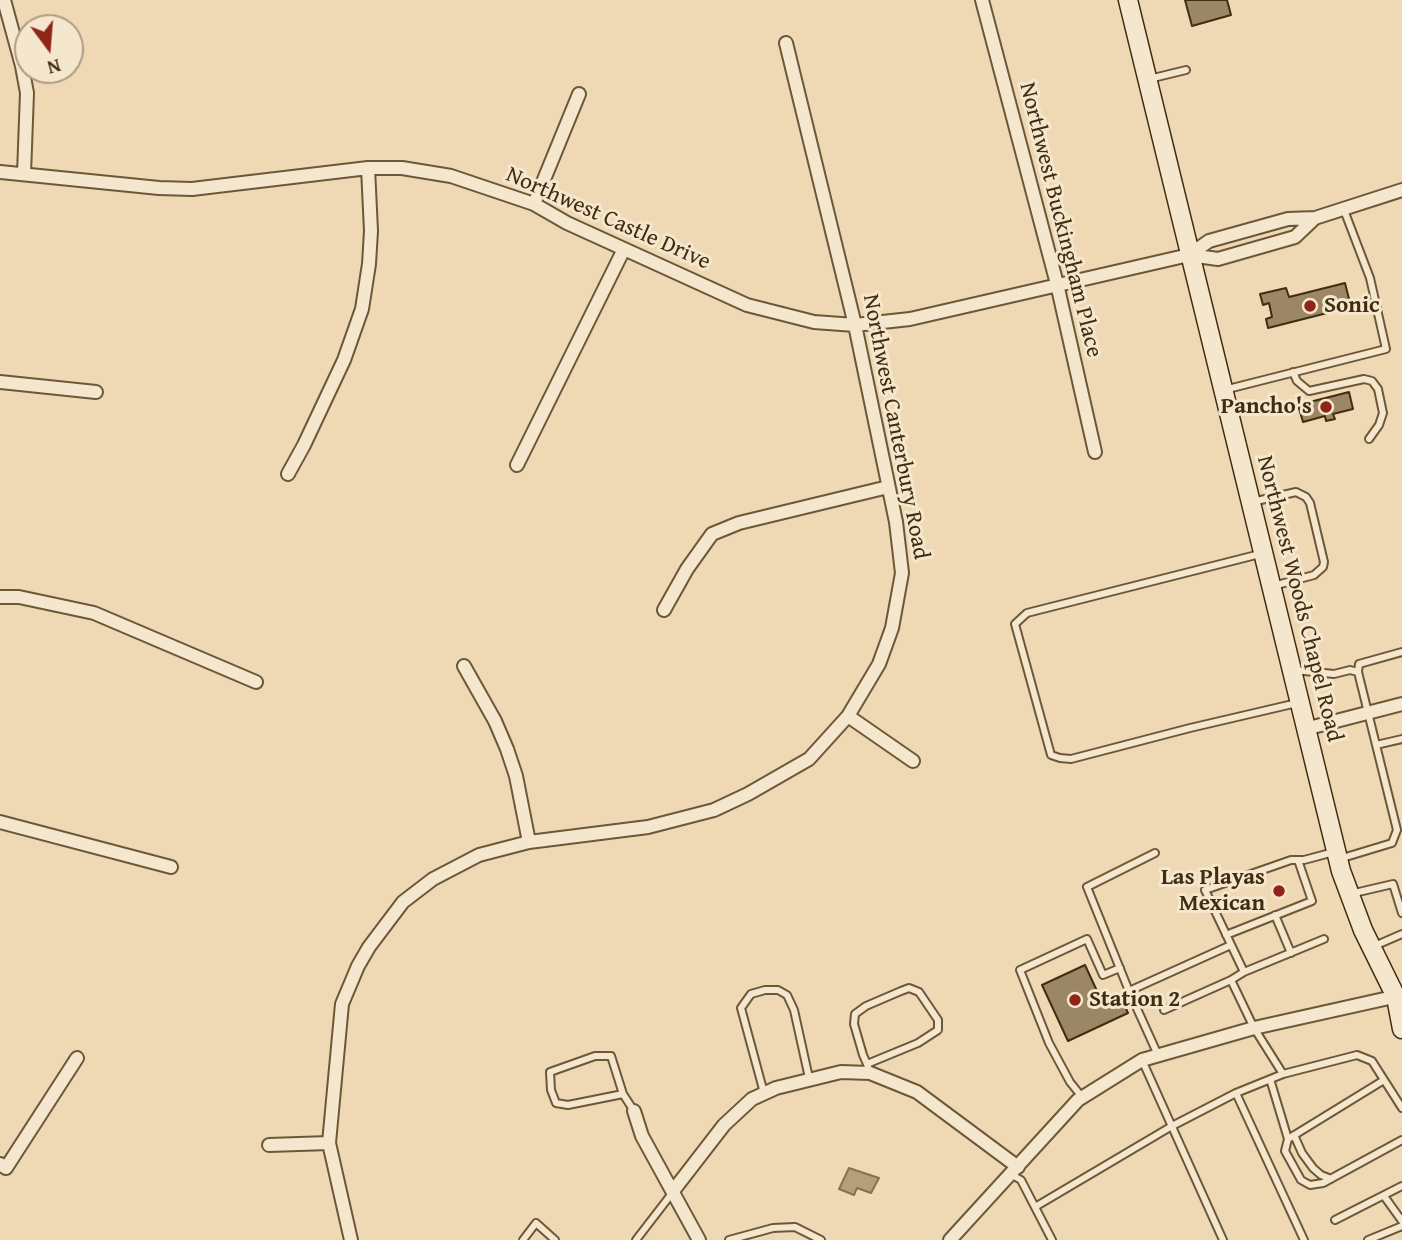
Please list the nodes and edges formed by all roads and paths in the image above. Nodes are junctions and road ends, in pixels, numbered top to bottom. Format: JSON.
{"nodes":[{"id":1,"x":4,"y":0,"type":"edge"},
{"id":2,"x":982,"y":0,"type":"edge"},
{"id":3,"x":1128,"y":0,"type":"edge"},
{"id":4,"x":786,"y":43,"type":"dead end"},
{"id":5,"x":1186,"y":71,"type":"dead end"},
{"id":6,"x":1147,"y":79,"type":"junction"},
{"id":7,"x":579,"y":94,"type":"dead end"},
{"id":8,"x":368,"y":168,"type":"junction"},
{"id":9,"x":0,"y":172,"type":"edge"},
{"id":10,"x":24,"y":174,"type":"junction"},
{"id":11,"x":1402,"y":190,"type":"edge"},
{"id":12,"x":534,"y":204,"type":"junction"},
{"id":13,"x":1344,"y":210,"type":"junction"},
{"id":14,"x":1315,"y":218,"type":"junction"},
{"id":15,"x":624,"y":249,"type":"junction"},
{"id":16,"x":1189,"y":255,"type":"junction"},
{"id":17,"x":1057,"y":284,"type":"junction"},
{"id":18,"x":855,"y":325,"type":"junction"},
{"id":19,"x":1293,"y":372,"type":"junction"},
{"id":20,"x":0,"y":382,"type":"edge"},
{"id":21,"x":1222,"y":390,"type":"junction"},
{"id":22,"x":96,"y":393,"type":"dead end"},
{"id":23,"x":1369,"y":439,"type":"dead end"},
{"id":24,"x":1095,"y":452,"type":"dead end"},
{"id":25,"x":517,"y":465,"type":"dead end"},
{"id":26,"x":288,"y":474,"type":"dead end"},
{"id":27,"x":888,"y":487,"type":"junction"},
{"id":28,"x":1250,"y":503,"type":"junction"},
{"id":29,"x":1262,"y":554,"type":"junction"},
{"id":30,"x":1270,"y":586,"type":"junction"},
{"id":31,"x":0,"y":597,"type":"edge"},
{"id":32,"x":664,"y":610,"type":"dead end"},
{"id":33,"x":1402,"y":652,"type":"edge"},
{"id":34,"x":464,"y":666,"type":"dead end"},
{"id":35,"x":1291,"y":670,"type":"junction"},
{"id":36,"x":1357,"y":672,"type":"junction"},
{"id":37,"x":256,"y":682,"type":"dead end"},
{"id":38,"x":1299,"y":702,"type":"junction"},
{"id":39,"x":1402,"y":704,"type":"edge"},
{"id":40,"x":1368,"y":713,"type":"junction"},
{"id":41,"x":848,"y":716,"type":"junction"},
{"id":42,"x":1305,"y":729,"type":"junction"},
{"id":43,"x":1402,"y":739,"type":"edge"},
{"id":44,"x":1376,"y":745,"type":"junction"},
{"id":45,"x":913,"y":761,"type":"dead end"},
{"id":46,"x":0,"y":822,"type":"edge"},
{"id":47,"x":529,"y":842,"type":"junction"},
{"id":48,"x":1155,"y":853,"type":"dead end"},
{"id":49,"x":1337,"y":856,"type":"junction"},
{"id":50,"x":1298,"y":860,"type":"junction"},
{"id":51,"x":171,"y":867,"type":"dead end"},
{"id":52,"x":1348,"y":895,"type":"junction"},
{"id":53,"x":1402,"y":914,"type":"edge"},
{"id":54,"x":1275,"y":915,"type":"junction"},
{"id":55,"x":1226,"y":934,"type":"junction"},
{"id":56,"x":1402,"y":934,"type":"edge"},
{"id":57,"x":1324,"y":939,"type":"dead end"},
{"id":58,"x":1231,"y":945,"type":"junction"},
{"id":59,"x":1371,"y":948,"type":"junction"},
{"id":60,"x":1291,"y":953,"type":"junction"},
{"id":61,"x":1120,"y":968,"type":"junction"},
{"id":62,"x":1244,"y":972,"type":"junction"},
{"id":63,"x":1231,"y":980,"type":"junction"},
{"id":64,"x":1129,"y":991,"type":"junction"},
{"id":65,"x":1400,"y":998,"type":"edge"},
{"id":66,"x":1164,"y":1010,"type":"dead end"},
{"id":67,"x":1254,"y":1028,"type":"junction"},
{"id":68,"x":1402,"y":1029,"type":"edge"},
{"id":69,"x":1158,"y":1055,"type":"junction"},
{"id":70,"x":78,"y":1058,"type":"dead end"},
{"id":71,"x":1142,"y":1060,"type":"junction"},
{"id":72,"x":869,"y":1069,"type":"junction"},
{"id":73,"x":1283,"y":1073,"type":"junction"},
{"id":74,"x":809,"y":1078,"type":"junction"},
{"id":75,"x":1270,"y":1079,"type":"junction"},
{"id":76,"x":1384,"y":1080,"type":"junction"},
{"id":77,"x":764,"y":1093,"type":"junction"},
{"id":78,"x":1236,"y":1093,"type":"junction"},
{"id":79,"x":623,"y":1094,"type":"junction"},
{"id":80,"x":1083,"y":1097,"type":"junction"},
{"id":81,"x":1402,"y":1108,"type":"edge"},
{"id":82,"x":634,"y":1111,"type":"joint"},
{"id":83,"x":1172,"y":1125,"type":"junction"},
{"id":84,"x":1291,"y":1137,"type":"junction"},
{"id":85,"x":1402,"y":1140,"type":"edge"},
{"id":86,"x":329,"y":1143,"type":"junction"},
{"id":87,"x":269,"y":1145,"type":"dead end"},
{"id":88,"x":0,"y":1164,"type":"edge"},
{"id":89,"x":1015,"y":1171,"type":"junction"},
{"id":90,"x":1331,"y":1179,"type":"junction"},
{"id":91,"x":1402,"y":1186,"type":"edge"},
{"id":92,"x":673,"y":1191,"type":"junction"},
{"id":93,"x":1384,"y":1196,"type":"junction"},
{"id":94,"x":1035,"y":1207,"type":"junction"},
{"id":95,"x":1335,"y":1220,"type":"dead end"},
{"id":96,"x":1402,"y":1223,"type":"edge"},
{"id":97,"x":351,"y":1240,"type":"edge"},
{"id":98,"x":523,"y":1240,"type":"edge"},
{"id":99,"x":555,"y":1240,"type":"edge"},
{"id":100,"x":636,"y":1240,"type":"edge"},
{"id":101,"x":699,"y":1240,"type":"edge"},
{"id":102,"x":729,"y":1240,"type":"edge"},
{"id":103,"x":821,"y":1240,"type":"edge"},
{"id":104,"x":950,"y":1240,"type":"edge"},
{"id":105,"x":1052,"y":1240,"type":"edge"},
{"id":106,"x":1223,"y":1240,"type":"edge"},
{"id":107,"x":1304,"y":1240,"type":"edge"},
{"id":108,"x":1368,"y":1240,"type":"edge"}],
"edges":[{"from":1,"to":10,"type":"street"},
{"from":2,"to":17,"type":"street","name":"Northwest Buckingham Place"},
{"from":3,"to":6,"type":"main road","name":"Northwest Woods Chapel Road"},
{"from":4,"to":18,"type":"street","name":"Northwest Canterbury Road"},
{"from":5,"to":6,"type":"lane"},
{"from":6,"to":16,"type":"main road","name":"Northwest Woods Chapel Road"},
{"from":7,"to":12,"type":"street"},
{"from":8,"to":10,"type":"street","name":"Northwest Castle Drive"},
{"from":8,"to":12,"type":"street","name":"Northwest Castle Drive"},
{"from":8,"to":26,"type":"street"},
{"from":9,"to":10,"type":"street","name":"Northwest Castle Drive"},
{"from":11,"to":13,"type":"street"},
{"from":12,"to":15,"type":"street","name":"Northwest Castle Drive"},
{"from":13,"to":14,"type":"street"},
{"from":13,"to":19,"type":"lane"},
{"from":14,"to":16,"type":"street"},
{"from":14,"to":16,"type":"street"},
{"from":15,"to":18,"type":"street","name":"Northwest Castle Drive"},
{"from":15,"to":25,"type":"street"},
{"from":16,"to":17,"type":"street","name":"Northwest Castle Drive"},
{"from":16,"to":21,"type":"main road","name":"Northwest Woods Chapel Road"},
{"from":17,"to":18,"type":"street","name":"Northwest Castle Drive"},
{"from":17,"to":24,"type":"street","name":"Northwest Buckingham Place"},
{"from":18,"to":27,"type":"street","name":"Northwest Canterbury Road"},
{"from":19,"to":21,"type":"lane"},
{"from":19,"to":23,"type":"lane"},
{"from":20,"to":22,"type":"street"},
{"from":21,"to":28,"type":"main road","name":"Northwest Woods Chapel Road"},
{"from":27,"to":32,"type":"street"},
{"from":27,"to":41,"type":"street","name":"Northwest Canterbury Road"},
{"from":28,"to":29,"type":"main road","name":"Northwest Woods Chapel Road"},
{"from":28,"to":30,"type":"lane"},
{"from":29,"to":30,"type":"main road","name":"Northwest Woods Chapel Road"},
{"from":29,"to":38,"type":"lane"},
{"from":30,"to":35,"type":"main road","name":"Northwest Woods Chapel Road"},
{"from":31,"to":37,"type":"street"},
{"from":33,"to":36,"type":"lane"},
{"from":34,"to":47,"type":"street"},
{"from":35,"to":36,"type":"lane"},
{"from":35,"to":38,"type":"main road","name":"Northwest Woods Chapel Road"},
{"from":36,"to":40,"type":"lane"},
{"from":38,"to":42,"type":"main road","name":"Northwest Woods Chapel Road"},
{"from":39,"to":40,"type":"street"},
{"from":40,"to":42,"type":"street"},
{"from":40,"to":44,"type":"lane"},
{"from":41,"to":45,"type":"street"},
{"from":41,"to":47,"type":"street","name":"Northwest Canterbury Road"},
{"from":42,"to":49,"type":"main road","name":"Northwest Woods Chapel Road"},
{"from":43,"to":44,"type":"lane"},
{"from":44,"to":49,"type":"lane"},
{"from":46,"to":51,"type":"street"},
{"from":47,"to":86,"type":"street","name":"Northwest Canterbury Road"},
{"from":48,"to":61,"type":"lane"},
{"from":49,"to":50,"type":"lane"},
{"from":49,"to":52,"type":"main road","name":"Northwest Woods Chapel Road"},
{"from":50,"to":54,"type":"lane"},
{"from":50,"to":55,"type":"lane"},
{"from":52,"to":53,"type":"lane"},
{"from":52,"to":59,"type":"main road","name":"Northwest Woods Chapel Road"},
{"from":54,"to":55,"type":"lane"},
{"from":54,"to":60,"type":"lane"},
{"from":55,"to":58,"type":"lane"},
{"from":56,"to":59,"type":"lane"},
{"from":57,"to":60,"type":"lane"},
{"from":58,"to":62,"type":"lane"},
{"from":58,"to":64,"type":"lane"},
{"from":59,"to":65,"type":"main road","name":"Northwest Woods Chapel Road"},
{"from":60,"to":62,"type":"lane"},
{"from":61,"to":64,"type":"lane"},
{"from":61,"to":80,"type":"lane"},
{"from":62,"to":63,"type":"lane"},
{"from":63,"to":66,"type":"lane"},
{"from":63,"to":67,"type":"lane"},
{"from":64,"to":69,"type":"lane"},
{"from":65,"to":67,"type":"street"},
{"from":65,"to":68,"type":"main road","name":"Northwest Woods Chapel Road"},
{"from":67,"to":69,"type":"street"},
{"from":67,"to":73,"type":"lane"},
{"from":69,"to":71,"type":"street"},
{"from":70,"to":88,"type":"street"},
{"from":71,"to":80,"type":"street"},
{"from":71,"to":83,"type":"lane"},
{"from":72,"to":72,"type":"lane"},
{"from":72,"to":74,"type":"street"},
{"from":72,"to":89,"type":"street"},
{"from":73,"to":75,"type":"lane"},
{"from":73,"to":76,"type":"lane"},
{"from":74,"to":77,"type":"street"},
{"from":74,"to":77,"type":"lane"},
{"from":75,"to":78,"type":"lane"},
{"from":75,"to":84,"type":"lane"},
{"from":76,"to":81,"type":"lane"},
{"from":76,"to":84,"type":"lane"},
{"from":77,"to":92,"type":"street"},
{"from":78,"to":83,"type":"lane"},
{"from":78,"to":107,"type":"lane"},
{"from":79,"to":79,"type":"lane"},
{"from":79,"to":82,"type":"lane"},
{"from":80,"to":89,"type":"street"},
{"from":82,"to":92,"type":"street"},
{"from":83,"to":94,"type":"lane"},
{"from":83,"to":106,"type":"lane"},
{"from":84,"to":90,"type":"lane"},
{"from":84,"to":90,"type":"lane"},
{"from":85,"to":90,"type":"lane"},
{"from":86,"to":87,"type":"street"},
{"from":86,"to":97,"type":"street","name":"Northwest Canterbury Road"},
{"from":89,"to":94,"type":"lane"},
{"from":89,"to":104,"type":"street"},
{"from":91,"to":93,"type":"lane"},
{"from":92,"to":100,"type":"lane"},
{"from":92,"to":101,"type":"street"},
{"from":93,"to":95,"type":"lane"},
{"from":93,"to":96,"type":"lane"},
{"from":94,"to":105,"type":"lane"},
{"from":96,"to":108,"type":"lane"},
{"from":98,"to":99,"type":"lane"},
{"from":102,"to":103,"type":"lane"}]}
